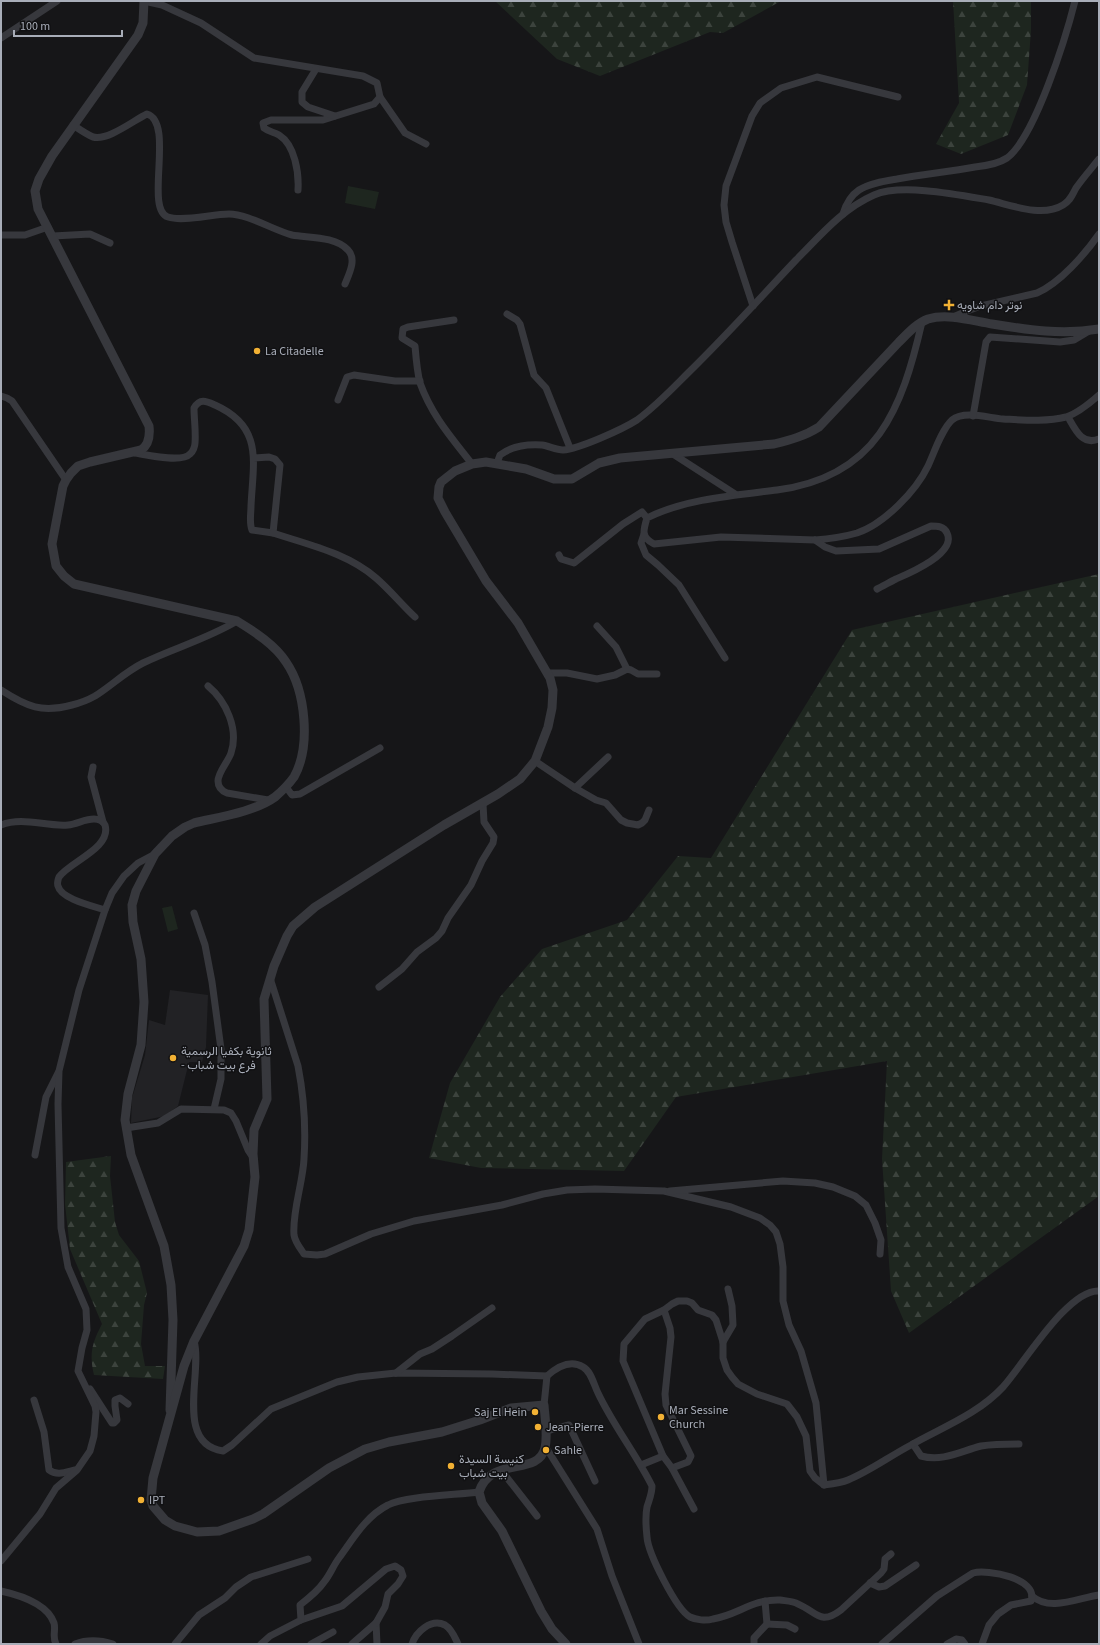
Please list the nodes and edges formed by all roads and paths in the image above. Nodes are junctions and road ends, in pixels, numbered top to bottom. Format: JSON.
{"nodes":[{"id":1,"x":57,"y":1,"type":"edge"},
{"id":2,"x":144,"y":1,"type":"edge"},
{"id":3,"x":1075,"y":1,"type":"edge"},
{"id":4,"x":48,"y":3,"type":"edge"},
{"id":5,"x":1,"y":38,"type":"edge"},
{"id":6,"x":316,"y":69,"type":"junction"},
{"id":7,"x":380,"y":97,"type":"junction"},
{"id":8,"x":898,"y":97,"type":"dead end"},
{"id":9,"x":335,"y":116,"type":"junction"},
{"id":10,"x":73,"y":126,"type":"junction"},
{"id":11,"x":426,"y":144,"type":"dead end"},
{"id":12,"x":1099,"y":159,"type":"edge"},
{"id":13,"x":298,"y":190,"type":"dead end"},
{"id":14,"x":843,"y":214,"type":"junction"},
{"id":15,"x":48,"y":227,"type":"junction"},
{"id":16,"x":1099,"y":234,"type":"edge"},
{"id":17,"x":1,"y":235,"type":"edge"},
{"id":18,"x":53,"y":236,"type":"junction"},
{"id":19,"x":110,"y":243,"type":"dead end"},
{"id":20,"x":345,"y":284,"type":"dead end"},
{"id":21,"x":753,"y":306,"type":"junction"},
{"id":22,"x":507,"y":314,"type":"dead end"},
{"id":23,"x":952,"y":318,"type":"junction"},
{"id":24,"x":454,"y":320,"type":"dead end"},
{"id":25,"x":922,"y":322,"type":"junction"},
{"id":26,"x":1095,"y":329,"type":"edge"},
{"id":27,"x":420,"y":381,"type":"junction"},
{"id":28,"x":1099,"y":395,"type":"edge"},
{"id":29,"x":1,"y":396,"type":"edge"},
{"id":30,"x":338,"y":400,"type":"dead end"},
{"id":31,"x":973,"y":416,"type":"junction"},
{"id":32,"x":1068,"y":416,"type":"junction"},
{"id":33,"x":1099,"y":439,"type":"edge"},
{"id":34,"x":570,"y":448,"type":"junction"},
{"id":35,"x":135,"y":453,"type":"junction"},
{"id":36,"x":673,"y":454,"type":"junction"},
{"id":37,"x":254,"y":458,"type":"junction"},
{"id":38,"x":497,"y":463,"type":"junction"},
{"id":39,"x":472,"y":464,"type":"junction"},
{"id":40,"x":66,"y":480,"type":"junction"},
{"id":41,"x":735,"y":494,"type":"junction"},
{"id":42,"x":647,"y":518,"type":"junction"},
{"id":43,"x":273,"y":533,"type":"junction"},
{"id":44,"x":644,"y":534,"type":"junction"},
{"id":45,"x":815,"y":540,"type":"junction"},
{"id":46,"x":559,"y":555,"type":"dead end"},
{"id":47,"x":877,"y":589,"type":"dead end"},
{"id":48,"x":416,"y":618,"type":"dead end"},
{"id":49,"x":237,"y":621,"type":"junction"},
{"id":50,"x":597,"y":626,"type":"dead end"},
{"id":51,"x":725,"y":658,"type":"dead end"},
{"id":52,"x":627,"y":669,"type":"junction"},
{"id":53,"x":548,"y":673,"type":"junction"},
{"id":54,"x":657,"y":674,"type":"dead end"},
{"id":55,"x":208,"y":686,"type":"dead end"},
{"id":56,"x":1,"y":690,"type":"edge"},
{"id":57,"x":380,"y":748,"type":"dead end"},
{"id":58,"x":608,"y":757,"type":"dead end"},
{"id":59,"x":535,"y":761,"type":"junction"},
{"id":60,"x":93,"y":767,"type":"dead end"},
{"id":61,"x":286,"y":787,"type":"junction"},
{"id":62,"x":575,"y":788,"type":"junction"},
{"id":63,"x":268,"y":800,"type":"junction"},
{"id":64,"x":483,"y":804,"type":"junction"},
{"id":65,"x":649,"y":810,"type":"dead end"},
{"id":66,"x":103,"y":822,"type":"junction"},
{"id":67,"x":1,"y":825,"type":"edge"},
{"id":68,"x":155,"y":854,"type":"junction"},
{"id":69,"x":105,"y":910,"type":"junction"},
{"id":70,"x":194,"y":914,"type":"dead end"},
{"id":71,"x":270,"y":978,"type":"junction"},
{"id":72,"x":379,"y":987,"type":"dead end"},
{"id":73,"x":59,"y":1071,"type":"junction"},
{"id":74,"x":214,"y":1109,"type":"junction"},
{"id":75,"x":126,"y":1128,"type":"junction"},
{"id":76,"x":35,"y":1155,"type":"dead end"},
{"id":77,"x":254,"y":1160,"type":"junction"},
{"id":78,"x":664,"y":1191,"type":"junction"},
{"id":79,"x":880,"y":1254,"type":"dead end"},
{"id":80,"x":728,"y":1289,"type":"dead end"},
{"id":81,"x":1099,"y":1291,"type":"edge"},
{"id":82,"x":492,"y":1308,"type":"dead end"},
{"id":83,"x":664,"y":1310,"type":"junction"},
{"id":84,"x":194,"y":1341,"type":"junction"},
{"id":85,"x":722,"y":1342,"type":"junction"},
{"id":86,"x":396,"y":1373,"type":"junction"},
{"id":87,"x":80,"y":1376,"type":"junction"},
{"id":88,"x":547,"y":1376,"type":"junction"},
{"id":89,"x":34,"y":1400,"type":"dead end"},
{"id":90,"x":128,"y":1404,"type":"dead end"},
{"id":91,"x":544,"y":1405,"type":"junction"},
{"id":92,"x":169,"y":1423,"type":"junction"},
{"id":93,"x":546,"y":1431,"type":"junction"},
{"id":94,"x":913,"y":1444,"type":"junction"},
{"id":95,"x":1018,"y":1444,"type":"dead end"},
{"id":96,"x":545,"y":1446,"type":"junction"},
{"id":97,"x":663,"y":1456,"type":"junction"},
{"id":98,"x":641,"y":1466,"type":"junction"},
{"id":99,"x":672,"y":1468,"type":"junction"},
{"id":100,"x":77,"y":1470,"type":"junction"},
{"id":101,"x":501,"y":1470,"type":"junction"},
{"id":102,"x":595,"y":1481,"type":"dead end"},
{"id":103,"x":824,"y":1485,"type":"junction"},
{"id":104,"x":479,"y":1492,"type":"junction"},
{"id":105,"x":694,"y":1509,"type":"dead end"},
{"id":106,"x":537,"y":1516,"type":"dead end"},
{"id":107,"x":891,"y":1554,"type":"dead end"},
{"id":108,"x":308,"y":1559,"type":"dead end"},
{"id":109,"x":1,"y":1561,"type":"edge"},
{"id":110,"x":916,"y":1565,"type":"dead end"},
{"id":111,"x":870,"y":1583,"type":"junction"},
{"id":112,"x":1,"y":1591,"type":"edge"},
{"id":113,"x":1099,"y":1595,"type":"edge"},
{"id":114,"x":1032,"y":1596,"type":"junction"},
{"id":115,"x":765,"y":1601,"type":"junction"},
{"id":116,"x":301,"y":1620,"type":"junction"},
{"id":117,"x":376,"y":1622,"type":"junction"},
{"id":118,"x":767,"y":1624,"type":"junction"},
{"id":119,"x":794,"y":1629,"type":"dead end"},
{"id":120,"x":333,"y":1632,"type":"dead end"},
{"id":121,"x":56,"y":1644,"type":"edge"},
{"id":122,"x":75,"y":1644,"type":"edge"},
{"id":123,"x":113,"y":1644,"type":"edge"},
{"id":124,"x":175,"y":1644,"type":"edge"},
{"id":125,"x":261,"y":1644,"type":"edge"},
{"id":126,"x":311,"y":1644,"type":"edge"},
{"id":127,"x":352,"y":1644,"type":"edge"},
{"id":128,"x":377,"y":1644,"type":"edge"},
{"id":129,"x":412,"y":1644,"type":"edge"},
{"id":130,"x":458,"y":1644,"type":"edge"},
{"id":131,"x":566,"y":1644,"type":"edge"},
{"id":132,"x":639,"y":1644,"type":"edge"},
{"id":133,"x":754,"y":1644,"type":"edge"},
{"id":134,"x":882,"y":1644,"type":"edge"},
{"id":135,"x":947,"y":1644,"type":"edge"},
{"id":136,"x":965,"y":1644,"type":"edge"},
{"id":137,"x":982,"y":1644,"type":"edge"}],
"edges":[{"from":1,"to":4,"type":"street"},
{"from":2,"to":6,"type":"street"},
{"from":2,"to":10,"type":"street"},
{"from":3,"to":14,"type":"street"},
{"from":4,"to":5,"type":"street"},
{"from":6,"to":7,"type":"street"},
{"from":6,"to":9,"type":"street"},
{"from":7,"to":9,"type":"street"},
{"from":7,"to":11,"type":"street"},
{"from":8,"to":21,"type":"street"},
{"from":9,"to":13,"type":"street"},
{"from":10,"to":15,"type":"street"},
{"from":10,"to":20,"type":"street"},
{"from":12,"to":14,"type":"street"},
{"from":14,"to":21,"type":"street"},
{"from":15,"to":17,"type":"street"},
{"from":15,"to":18,"type":"street"},
{"from":16,"to":23,"type":"street"},
{"from":18,"to":19,"type":"street"},
{"from":18,"to":35,"type":"street"},
{"from":21,"to":34,"type":"street"},
{"from":22,"to":34,"type":"street"},
{"from":23,"to":25,"type":"street"},
{"from":23,"to":26,"type":"street"},
{"from":24,"to":27,"type":"street"},
{"from":25,"to":36,"type":"street"},
{"from":25,"to":41,"type":"street"},
{"from":26,"to":31,"type":"street"},
{"from":27,"to":30,"type":"street"},
{"from":27,"to":39,"type":"street"},
{"from":28,"to":32,"type":"street"},
{"from":29,"to":40,"type":"street"},
{"from":31,"to":32,"type":"street"},
{"from":31,"to":45,"type":"street"},
{"from":32,"to":33,"type":"street"},
{"from":34,"to":38,"type":"street"},
{"from":35,"to":37,"type":"street"},
{"from":35,"to":40,"type":"street"},
{"from":36,"to":38,"type":"street"},
{"from":36,"to":41,"type":"street"},
{"from":37,"to":43,"type":"street"},
{"from":37,"to":43,"type":"street"},
{"from":38,"to":39,"type":"street"},
{"from":39,"to":53,"type":"street"},
{"from":40,"to":49,"type":"street"},
{"from":41,"to":42,"type":"street"},
{"from":42,"to":44,"type":"street"},
{"from":42,"to":46,"type":"street"},
{"from":43,"to":48,"type":"street"},
{"from":44,"to":45,"type":"street"},
{"from":44,"to":51,"type":"street"},
{"from":45,"to":47,"type":"street"},
{"from":49,"to":56,"type":"street"},
{"from":49,"to":61,"type":"street"},
{"from":50,"to":52,"type":"street"},
{"from":52,"to":53,"type":"street"},
{"from":52,"to":54,"type":"street"},
{"from":53,"to":59,"type":"street"},
{"from":55,"to":63,"type":"street"},
{"from":57,"to":61,"type":"street"},
{"from":58,"to":62,"type":"street"},
{"from":59,"to":62,"type":"street"},
{"from":59,"to":64,"type":"street"},
{"from":60,"to":66,"type":"street"},
{"from":61,"to":63,"type":"street"},
{"from":62,"to":65,"type":"street"},
{"from":63,"to":68,"type":"street"},
{"from":64,"to":71,"type":"street"},
{"from":64,"to":72,"type":"street"},
{"from":66,"to":67,"type":"street"},
{"from":66,"to":69,"type":"street"},
{"from":68,"to":69,"type":"street"},
{"from":68,"to":75,"type":"street"},
{"from":69,"to":73,"type":"street"},
{"from":70,"to":74,"type":"street"},
{"from":71,"to":77,"type":"street"},
{"from":71,"to":78,"type":"street"},
{"from":73,"to":76,"type":"street"},
{"from":73,"to":87,"type":"street"},
{"from":74,"to":75,"type":"street"},
{"from":74,"to":77,"type":"street"},
{"from":75,"to":92,"type":"street"},
{"from":77,"to":84,"type":"street"},
{"from":78,"to":79,"type":"street"},
{"from":78,"to":103,"type":"street"},
{"from":80,"to":85,"type":"street"},
{"from":81,"to":94,"type":"street"},
{"from":82,"to":86,"type":"street"},
{"from":83,"to":85,"type":"street"},
{"from":83,"to":97,"type":"street"},
{"from":83,"to":99,"type":"street"},
{"from":84,"to":86,"type":"street"},
{"from":84,"to":92,"type":"street"},
{"from":85,"to":103,"type":"street"},
{"from":86,"to":88,"type":"street"},
{"from":87,"to":90,"type":"street"},
{"from":87,"to":100,"type":"street"},
{"from":88,"to":91,"type":"street"},
{"from":88,"to":98,"type":"street"},
{"from":89,"to":100,"type":"street"},
{"from":91,"to":92,"type":"street"},
{"from":91,"to":93,"type":"street"},
{"from":93,"to":96,"type":"street"},
{"from":93,"to":102,"type":"street"},
{"from":94,"to":95,"type":"street"},
{"from":94,"to":103,"type":"street"},
{"from":96,"to":101,"type":"street"},
{"from":96,"to":132,"type":"street"},
{"from":97,"to":98,"type":"street"},
{"from":97,"to":99,"type":"street"},
{"from":98,"to":115,"type":"street"},
{"from":99,"to":105,"type":"street"},
{"from":100,"to":109,"type":"street"},
{"from":101,"to":104,"type":"street"},
{"from":101,"to":106,"type":"street"},
{"from":104,"to":116,"type":"street"},
{"from":104,"to":131,"type":"street"},
{"from":107,"to":111,"type":"street"},
{"from":108,"to":124,"type":"street"},
{"from":110,"to":111,"type":"street"},
{"from":111,"to":115,"type":"street"},
{"from":112,"to":121,"type":"street"},
{"from":113,"to":114,"type":"street"},
{"from":114,"to":134,"type":"street"},
{"from":114,"to":137,"type":"street"},
{"from":115,"to":118,"type":"street"},
{"from":116,"to":117,"type":"street"},
{"from":116,"to":125,"type":"street"},
{"from":117,"to":127,"type":"street"},
{"from":117,"to":128,"type":"street"},
{"from":118,"to":119,"type":"street"},
{"from":118,"to":133,"type":"street"},
{"from":120,"to":126,"type":"street"},
{"from":122,"to":123,"type":"street"},
{"from":129,"to":130,"type":"street"},
{"from":135,"to":136,"type":"street"}]}
